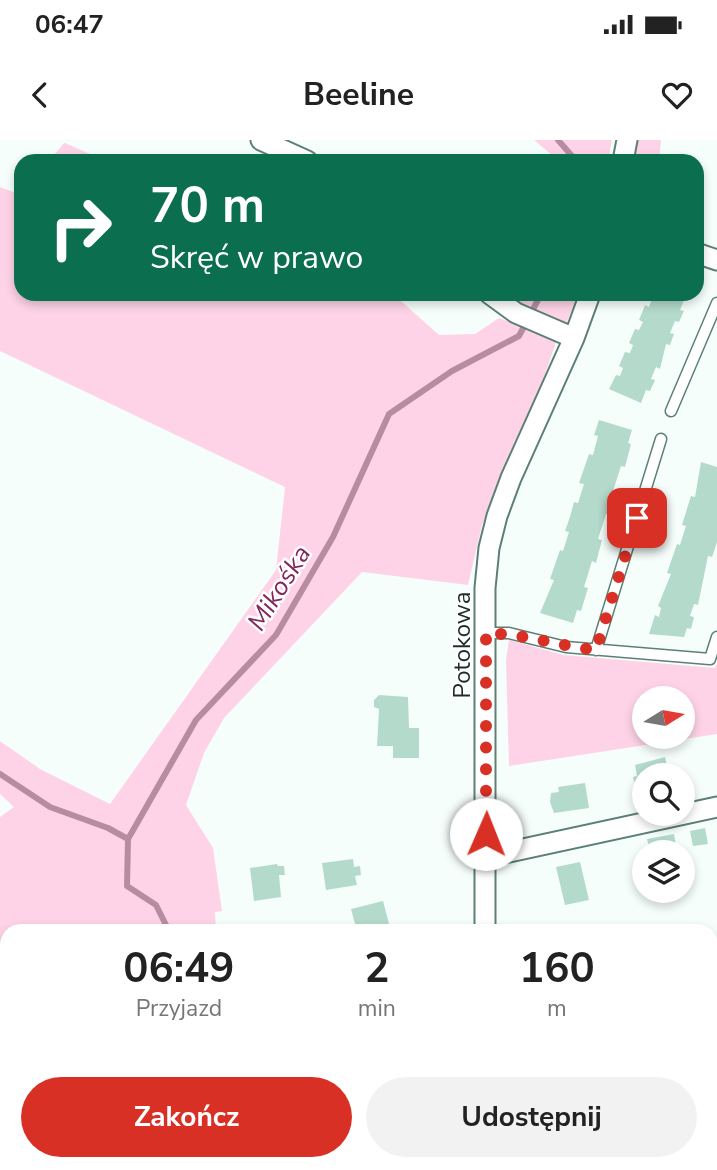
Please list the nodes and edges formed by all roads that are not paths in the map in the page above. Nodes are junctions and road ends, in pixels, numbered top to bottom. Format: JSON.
{"nodes":[{"id":1,"x":261,"y":140,"type":"edge"},
{"id":2,"x":292,"y":154,"type":"edge"},
{"id":3,"x":500,"y":301,"type":"edge"},
{"id":4,"x":587,"y":301,"type":"edge"},
{"id":5,"x":717,"y":303,"type":"edge"},
{"id":6,"x":574,"y":338,"type":"junction"},
{"id":7,"x":671,"y":411,"type":"dead end"},
{"id":8,"x":661,"y":439,"type":"dead end"},
{"id":9,"x":486,"y":633,"type":"junction"},
{"id":10,"x":717,"y":638,"type":"edge"},
{"id":11,"x":596,"y":650,"type":"junction"},
{"id":12,"x":717,"y":807,"type":"edge"},
{"id":13,"x":486,"y":857,"type":"junction"},
{"id":14,"x":485,"y":924,"type":"edge"}],
"edges":[{"from":1,"to":2,"type":"street"},
{"from":3,"to":6,"type":"street"},
{"from":4,"to":6,"type":"street","name":"Potokowa"},
{"from":5,"to":7,"type":"lane"},
{"from":6,"to":9,"type":"street","name":"Potokowa"},
{"from":8,"to":11,"type":"lane"},
{"from":9,"to":11,"type":"lane"},
{"from":9,"to":13,"type":"street","name":"Potokowa"},
{"from":10,"to":11,"type":"lane"},
{"from":12,"to":13,"type":"street"},
{"from":13,"to":14,"type":"street","name":"Potokowa"}]}
